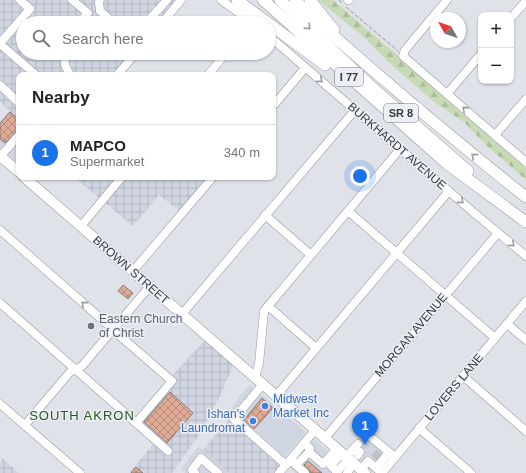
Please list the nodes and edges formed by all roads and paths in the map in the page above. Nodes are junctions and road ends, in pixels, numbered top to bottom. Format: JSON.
{"nodes":[{"id":1,"x":20,"y":0,"type":"edge"},
{"id":2,"x":72,"y":0,"type":"edge"},
{"id":3,"x":100,"y":0,"type":"edge"},
{"id":4,"x":167,"y":0,"type":"edge"},
{"id":5,"x":181,"y":0,"type":"edge"},
{"id":6,"x":221,"y":0,"type":"edge"},
{"id":7,"x":237,"y":0,"type":"edge"},
{"id":8,"x":263,"y":0,"type":"edge"},
{"id":9,"x":280,"y":0,"type":"edge"},
{"id":10,"x":295,"y":0,"type":"edge"},
{"id":11,"x":310,"y":0,"type":"edge"},
{"id":12,"x":339,"y":0,"type":"edge"},
{"id":13,"x":447,"y":0,"type":"edge"},
{"id":14,"x":526,"y":1,"type":"edge"},
{"id":15,"x":158,"y":10,"type":"junction"},
{"id":16,"x":514,"y":15,"type":"edge"},
{"id":17,"x":23,"y":16,"type":"edge"},
{"id":18,"x":85,"y":16,"type":"edge"},
{"id":19,"x":106,"y":16,"type":"edge"},
{"id":20,"x":152,"y":16,"type":"edge"},
{"id":21,"x":166,"y":16,"type":"edge"},
{"id":22,"x":168,"y":16,"type":"edge"},
{"id":23,"x":243,"y":16,"type":"edge"},
{"id":24,"x":259,"y":16,"type":"edge"},
{"id":25,"x":16,"y":25,"type":"edge"},
{"id":26,"x":276,"y":29,"type":"edge"},
{"id":27,"x":276,"y":42,"type":"edge"},
{"id":28,"x":0,"y":44,"type":"edge"},
{"id":29,"x":403,"y":56,"type":"junction"},
{"id":30,"x":16,"y":58,"type":"edge"},
{"id":31,"x":478,"y":58,"type":"edge"},
{"id":32,"x":19,"y":60,"type":"edge"},
{"id":33,"x":65,"y":60,"type":"edge"},
{"id":34,"x":130,"y":60,"type":"edge"},
{"id":35,"x":220,"y":60,"type":"edge"},
{"id":36,"x":305,"y":68,"type":"junction"},
{"id":37,"x":370,"y":68,"type":"junction"},
{"id":38,"x":33,"y":72,"type":"edge"},
{"id":39,"x":68,"y":72,"type":"edge"},
{"id":40,"x":120,"y":72,"type":"edge"},
{"id":41,"x":210,"y":72,"type":"edge"},
{"id":42,"x":0,"y":85,"type":"edge"},
{"id":43,"x":360,"y":87,"type":"junction"},
{"id":44,"x":447,"y":94,"type":"junction"},
{"id":45,"x":526,"y":99,"type":"edge"},
{"id":46,"x":16,"y":100,"type":"edge"},
{"id":47,"x":276,"y":102,"type":"edge"},
{"id":48,"x":355,"y":110,"type":"junction"},
{"id":49,"x":496,"y":135,"type":"junction"},
{"id":50,"x":16,"y":138,"type":"edge"},
{"id":51,"x":400,"y":149,"type":"junction"},
{"id":52,"x":0,"y":156,"type":"edge"},
{"id":53,"x":526,"y":162,"type":"edge"},
{"id":54,"x":16,"y":169,"type":"edge"},
{"id":55,"x":30,"y":180,"type":"edge"},
{"id":56,"x":119,"y":180,"type":"edge"},
{"id":57,"x":210,"y":180,"type":"edge"},
{"id":58,"x":449,"y":191,"type":"junction"},
{"id":59,"x":526,"y":198,"type":"edge"},
{"id":60,"x":348,"y":211,"type":"junction"},
{"id":61,"x":265,"y":215,"type":"junction"},
{"id":62,"x":526,"y":222,"type":"edge"},
{"id":63,"x":81,"y":226,"type":"junction"},
{"id":64,"x":0,"y":230,"type":"edge"},
{"id":65,"x":497,"y":232,"type":"junction"},
{"id":66,"x":397,"y":253,"type":"junction"},
{"id":67,"x":311,"y":255,"type":"junction"},
{"id":68,"x":526,"y":256,"type":"edge"},
{"id":69,"x":133,"y":271,"type":"junction"},
{"id":70,"x":150,"y":286,"type":"junction"},
{"id":71,"x":446,"y":295,"type":"junction"},
{"id":72,"x":526,"y":301,"type":"edge"},
{"id":73,"x":0,"y":303,"type":"edge"},
{"id":74,"x":268,"y":306,"type":"junction"},
{"id":75,"x":182,"y":314,"type":"junction"},
{"id":76,"x":507,"y":324,"type":"junction"},
{"id":77,"x":113,"y":330,"type":"junction"},
{"id":78,"x":495,"y":338,"type":"junction"},
{"id":79,"x":526,"y":340,"type":"edge"},
{"id":80,"x":316,"y":348,"type":"junction"},
{"id":81,"x":75,"y":370,"type":"junction"},
{"id":82,"x":463,"y":376,"type":"junction"},
{"id":83,"x":259,"y":380,"type":"junction"},
{"id":84,"x":276,"y":396,"type":"junction"},
{"id":85,"x":0,"y":404,"type":"edge"},
{"id":86,"x":136,"y":423,"type":"junction"},
{"id":87,"x":25,"y":425,"type":"junction"},
{"id":88,"x":419,"y":428,"type":"junction"},
{"id":89,"x":315,"y":430,"type":"junction"},
{"id":90,"x":526,"y":431,"type":"edge"},
{"id":91,"x":364,"y":435,"type":"dead end"},
{"id":92,"x":325,"y":438,"type":"junction"},
{"id":93,"x":304,"y":444,"type":"junction"},
{"id":94,"x":168,"y":451,"type":"dead end"},
{"id":95,"x":309,"y":452,"type":"junction"},
{"id":96,"x":366,"y":457,"type":"edge"},
{"id":97,"x":291,"y":463,"type":"junction"},
{"id":98,"x":328,"y":464,"type":"junction"},
{"id":99,"x":80,"y":473,"type":"edge"},
{"id":100,"x":195,"y":473,"type":"edge"},
{"id":101,"x":218,"y":473,"type":"edge"},
{"id":102,"x":279,"y":473,"type":"edge"},
{"id":103,"x":305,"y":473,"type":"edge"},
{"id":104,"x":347,"y":473,"type":"edge"},
{"id":105,"x":471,"y":473,"type":"edge"}],
"edges":[{"from":1,"to":17,"type":"street"},
{"from":2,"to":18,"type":"street"},
{"from":3,"to":19,"type":"street"},
{"from":4,"to":15,"type":"street"},
{"from":5,"to":22,"type":"street"},
{"from":6,"to":23,"type":"street"},
{"from":7,"to":24,"type":"highway"},
{"from":8,"to":43,"type":"highway","number":"I 77"},
{"from":9,"to":62,"type":"highway","number":"SR 8","one_way":true},
{"from":10,"to":37,"type":"highway"},
{"from":11,"to":37,"type":"highway","number":"I 77"},
{"from":12,"to":29,"type":"path"},
{"from":13,"to":29,"type":"street"},
{"from":14,"to":16,"type":"street"},
{"from":15,"to":20,"type":"street"},
{"from":15,"to":21,"type":"street"},
{"from":25,"to":28,"type":"street"},
{"from":26,"to":43,"type":"highway"},
{"from":27,"to":36,"type":"street","name":"BURKHARDT AVENUE"},
{"from":28,"to":30,"type":"street"},
{"from":29,"to":44,"type":"street"},
{"from":31,"to":44,"type":"street"},
{"from":32,"to":38,"type":"street"},
{"from":33,"to":39,"type":"street"},
{"from":34,"to":40,"type":"street"},
{"from":35,"to":41,"type":"street"},
{"from":36,"to":47,"type":"street"},
{"from":36,"to":48,"type":"street","name":"BURKHARDT AVENUE","one_way":true},
{"from":59,"to":37,"type":"highway","number":"I 77","one_way":true},
{"from":42,"to":46,"type":"street"},
{"from":43,"to":62,"type":"highway","number":"I 77"},
{"from":49,"to":44,"type":"street","one_way":true},
{"from":45,"to":49,"type":"street"},
{"from":48,"to":51,"type":"street","name":"BURKHARDT AVENUE"},
{"from":48,"to":61,"type":"street"},
{"from":49,"to":53,"type":"street"},
{"from":50,"to":52,"type":"street"},
{"from":51,"to":58,"type":"street","name":"BURKHARDT AVENUE"},
{"from":51,"to":60,"type":"street"},
{"from":52,"to":54,"type":"main road"},
{"from":55,"to":63,"type":"main road","name":"BROWN STREET"},
{"from":56,"to":63,"type":"street"},
{"from":57,"to":69,"type":"street"},
{"from":58,"to":65,"type":"street","name":"BURKHARDT AVENUE","one_way":true},
{"from":58,"to":66,"type":"street"},
{"from":60,"to":66,"type":"street"},
{"from":60,"to":67,"type":"street"},
{"from":61,"to":67,"type":"street"},
{"from":61,"to":75,"type":"street"},
{"from":63,"to":69,"type":"main road","name":"BROWN STREET"},
{"from":77,"to":64,"type":"street","one_way":true},
{"from":65,"to":68,"type":"street","name":"BURKHARDT AVENUE","one_way":true},
{"from":65,"to":71,"type":"street","name":"MORGAN AVENUE"},
{"from":66,"to":71,"type":"street"},
{"from":66,"to":80,"type":"street"},
{"from":67,"to":74,"type":"street"},
{"from":69,"to":70,"type":"main road","name":"BROWN STREET"},
{"from":70,"to":75,"type":"main road","name":"BROWN STREET"},
{"from":70,"to":77,"type":"street"},
{"from":71,"to":78,"type":"street"},
{"from":71,"to":92,"type":"street","name":"MORGAN AVENUE"},
{"from":72,"to":76,"type":"street","name":"LOVERS LANE"},
{"from":73,"to":81,"type":"street"},
{"from":74,"to":80,"type":"street"},
{"from":74,"to":83,"type":"street"},
{"from":75,"to":83,"type":"main road","name":"BROWN STREET"},
{"from":76,"to":78,"type":"street","name":"LOVERS LANE"},
{"from":76,"to":79,"type":"street"},
{"from":77,"to":81,"type":"street"},
{"from":77,"to":86,"type":"street"},
{"from":78,"to":82,"type":"street","name":"LOVERS LANE"},
{"from":80,"to":84,"type":"street"},
{"from":81,"to":86,"type":"street"},
{"from":81,"to":87,"type":"street"},
{"from":82,"to":88,"type":"street","name":"LOVERS LANE"},
{"from":82,"to":90,"type":"street"},
{"from":83,"to":84,"type":"main road","name":"BROWN STREET"},
{"from":83,"to":97,"type":"street"},
{"from":84,"to":89,"type":"main road","name":"BROWN STREET"},
{"from":85,"to":87,"type":"street"},
{"from":86,"to":94,"type":"street"},
{"from":87,"to":99,"type":"street"},
{"from":88,"to":96,"type":"street","name":"LOVERS LANE"},
{"from":88,"to":105,"type":"street"},
{"from":89,"to":92,"type":"main road","name":"BROWN STREET"},
{"from":89,"to":93,"type":"street"},
{"from":91,"to":96,"type":"street"},
{"from":92,"to":96,"type":"main road","name":"BROWN STREET"},
{"from":93,"to":95,"type":"street"},
{"from":93,"to":97,"type":"street"},
{"from":95,"to":97,"type":"street"},
{"from":95,"to":98,"type":"street"},
{"from":96,"to":98,"type":"street"},
{"from":96,"to":98,"type":"street"},
{"from":96,"to":104,"type":"street"},
{"from":97,"to":102,"type":"street"},
{"from":97,"to":103,"type":"street"},
{"from":100,"to":101,"type":"street"}]}
